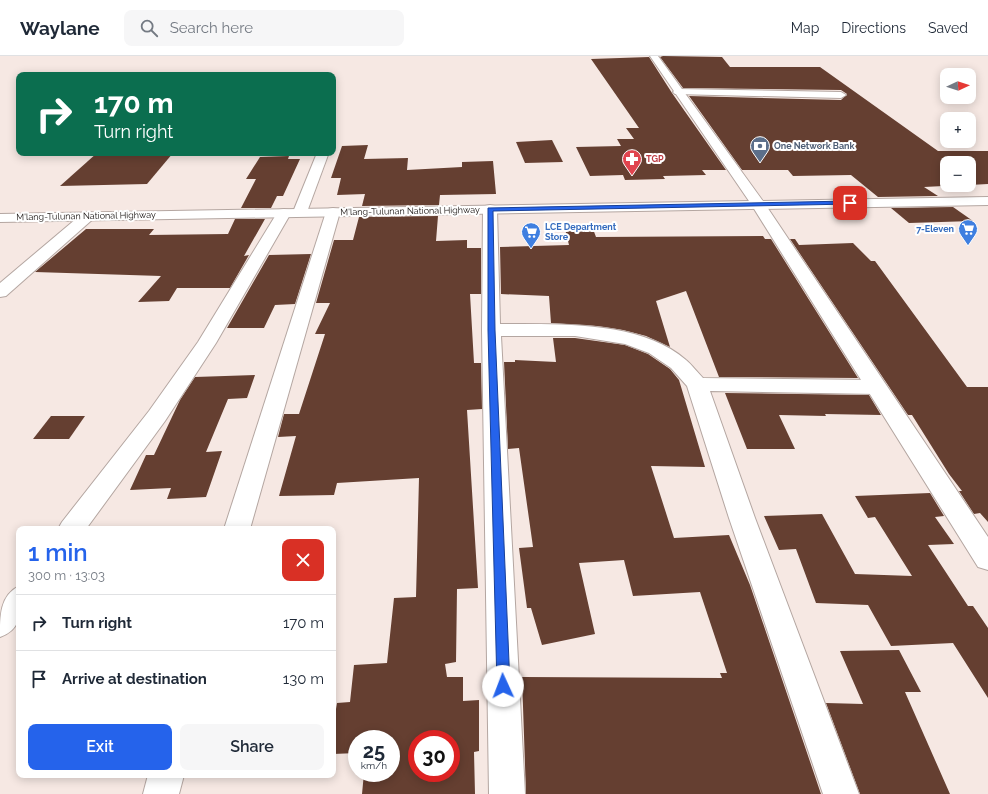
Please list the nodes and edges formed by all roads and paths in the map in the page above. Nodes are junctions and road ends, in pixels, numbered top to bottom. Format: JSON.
{"nodes":[{"id":1,"x":654,"y":56,"type":"edge"},
{"id":2,"x":678,"y":92,"type":"junction"},
{"id":3,"x":840,"y":95,"type":"dead end"},
{"id":4,"x":321,"y":156,"type":"edge"},
{"id":5,"x":988,"y":201,"type":"edge"},
{"id":6,"x":758,"y":204,"type":"junction"},
{"id":7,"x":490,"y":209,"type":"junction"},
{"id":8,"x":333,"y":212,"type":"junction"},
{"id":9,"x":292,"y":213,"type":"junction"},
{"id":10,"x":88,"y":216,"type":"junction"},
{"id":11,"x":0,"y":218,"type":"edge"},
{"id":12,"x":0,"y":292,"type":"edge"},
{"id":13,"x":491,"y":330,"type":"junction"},
{"id":14,"x":697,"y":384,"type":"junction"},
{"id":15,"x":876,"y":387,"type":"junction"},
{"id":16,"x":73,"y":526,"type":"edge"},
{"id":17,"x":238,"y":526,"type":"edge"},
{"id":18,"x":988,"y":559,"type":"edge"},
{"id":19,"x":16,"y":603,"type":"edge"},
{"id":20,"x":0,"y":624,"type":"edge"},
{"id":21,"x":165,"y":778,"type":"edge"},
{"id":22,"x":161,"y":794,"type":"edge"},
{"id":23,"x":507,"y":794,"type":"edge"},
{"id":24,"x":841,"y":794,"type":"edge"}],
"edges":[{"from":1,"to":2,"type":"main road"},
{"from":2,"to":3,"type":"main road"},
{"from":2,"to":6,"type":"main road"},
{"from":4,"to":9,"type":"main road"},
{"from":5,"to":6,"type":"main road","name":"M'lang-Tulunan National Highway"},
{"from":6,"to":7,"type":"main road","name":"M'lang-Tulunan National Highway"},
{"from":6,"to":15,"type":"main road"},
{"from":7,"to":8,"type":"main road","name":"M'lang-Tulunan National Highway"},
{"from":7,"to":13,"type":"main road"},
{"from":8,"to":9,"type":"main road","name":"M'lang-Tulunan National Highway"},
{"from":8,"to":17,"type":"main road"},
{"from":9,"to":10,"type":"main road","name":"M'lang-Tulunan National Highway"},
{"from":9,"to":16,"type":"main road"},
{"from":10,"to":11,"type":"main road","name":"M'lang-Tulunan National Highway"},
{"from":10,"to":12,"type":"main road"},
{"from":13,"to":14,"type":"main road"},
{"from":13,"to":23,"type":"main road"},
{"from":14,"to":15,"type":"main road"},
{"from":14,"to":24,"type":"main road"},
{"from":15,"to":18,"type":"main road"},
{"from":19,"to":20,"type":"main road"},
{"from":21,"to":22,"type":"main road"}]}
